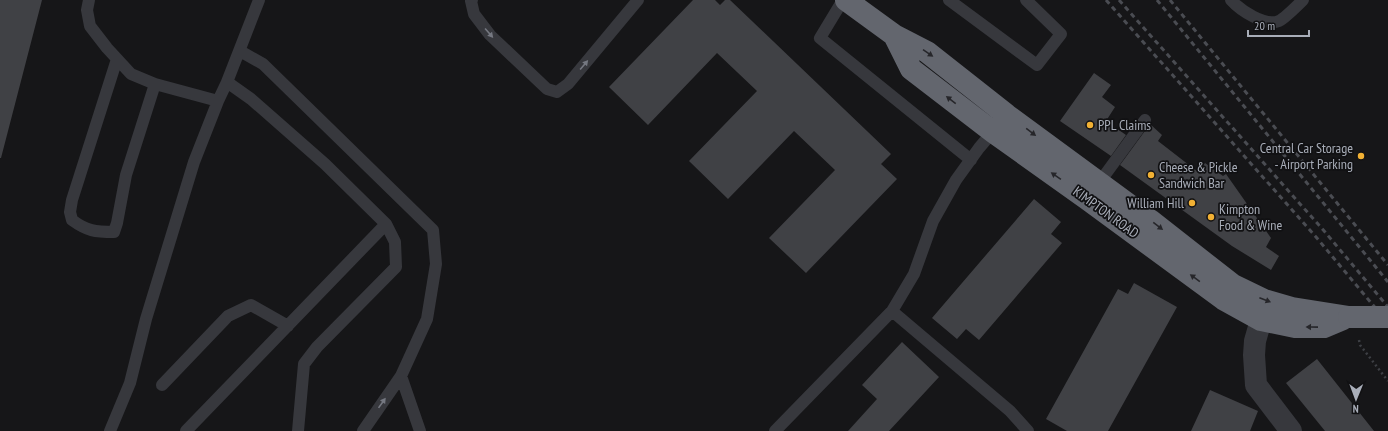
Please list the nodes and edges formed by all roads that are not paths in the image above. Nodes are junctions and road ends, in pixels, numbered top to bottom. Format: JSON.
{"nodes":[{"id":1,"x":89,"y":0,"type":"edge"},
{"id":2,"x":259,"y":0,"type":"edge"},
{"id":3,"x":472,"y":0,"type":"edge"},
{"id":4,"x":638,"y":0,"type":"edge"},
{"id":5,"x":843,"y":0,"type":"edge"},
{"id":6,"x":846,"y":0,"type":"edge"},
{"id":7,"x":949,"y":0,"type":"edge"},
{"id":8,"x":1026,"y":0,"type":"edge"},
{"id":9,"x":1231,"y":0,"type":"edge"},
{"id":10,"x":1303,"y":0,"type":"edge"},
{"id":11,"x":894,"y":35,"type":"junction"},
{"id":12,"x":240,"y":50,"type":"junction"},
{"id":13,"x":117,"y":59,"type":"junction"},
{"id":14,"x":227,"y":82,"type":"junction"},
{"id":15,"x":155,"y":84,"type":"junction"},
{"id":16,"x":218,"y":101,"type":"junction"},
{"id":17,"x":1007,"y":114,"type":"junction"},
{"id":18,"x":1145,"y":120,"type":"dead end"},
{"id":19,"x":993,"y":132,"type":"junction"},
{"id":20,"x":971,"y":160,"type":"junction"},
{"id":21,"x":1099,"y":183,"type":"junction"},
{"id":22,"x":386,"y":224,"type":"junction"},
{"id":23,"x":892,"y":311,"type":"junction"},
{"id":24,"x":1388,"y":316,"type":"edge"},
{"id":25,"x":1349,"y":317,"type":"junction"},
{"id":26,"x":1261,"y":320,"type":"junction"},
{"id":27,"x":288,"y":326,"type":"junction"},
{"id":28,"x":401,"y":376,"type":"junction"},
{"id":29,"x":162,"y":385,"type":"dead end"},
{"id":30,"x":110,"y":431,"type":"edge"},
{"id":31,"x":186,"y":431,"type":"edge"},
{"id":32,"x":298,"y":431,"type":"edge"},
{"id":33,"x":363,"y":431,"type":"edge"},
{"id":34,"x":420,"y":431,"type":"edge"},
{"id":35,"x":775,"y":431,"type":"edge"},
{"id":36,"x":1028,"y":431,"type":"edge"},
{"id":37,"x":1291,"y":431,"type":"edge"}],
"edges":[{"from":1,"to":13,"type":"lane"},
{"from":2,"to":12,"type":"lane"},
{"from":3,"to":4,"type":"lane","one_way":true},
{"from":5,"to":20,"type":"lane"},
{"from":6,"to":11,"type":"highway","name":"KIMPTON ROAD"},
{"from":7,"to":8,"type":"lane"},
{"from":9,"to":10,"type":"lane"},
{"from":11,"to":17,"type":"highway","name":"KIMPTON ROAD","one_way":true},
{"from":19,"to":11,"type":"highway","name":"KIMPTON ROAD","one_way":true},
{"from":12,"to":14,"type":"lane"},
{"from":12,"to":28,"type":"lane"},
{"from":13,"to":15,"type":"lane"},
{"from":13,"to":15,"type":"lane"},
{"from":14,"to":16,"type":"lane"},
{"from":14,"to":22,"type":"lane"},
{"from":15,"to":16,"type":"lane"},
{"from":16,"to":30,"type":"lane"},
{"from":17,"to":19,"type":"lane"},
{"from":17,"to":21,"type":"highway","name":"KIMPTON ROAD","one_way":true},
{"from":18,"to":21,"type":"lane"},
{"from":19,"to":20,"type":"lane"},
{"from":26,"to":19,"type":"highway","name":"KIMPTON ROAD","one_way":true},
{"from":20,"to":23,"type":"lane"},
{"from":21,"to":25,"type":"highway","name":"KIMPTON ROAD","one_way":true},
{"from":22,"to":27,"type":"lane"},
{"from":22,"to":32,"type":"lane"},
{"from":23,"to":35,"type":"lane"},
{"from":23,"to":36,"type":"lane"},
{"from":24,"to":25,"type":"highway","name":"KIMPTON ROAD","bridge":true},
{"from":25,"to":26,"type":"highway","name":"KIMPTON ROAD","one_way":true},
{"from":26,"to":37,"type":"street"},
{"from":27,"to":29,"type":"lane"},
{"from":27,"to":31,"type":"lane"},
{"from":33,"to":28,"type":"lane","one_way":true},
{"from":28,"to":34,"type":"lane"}]}
